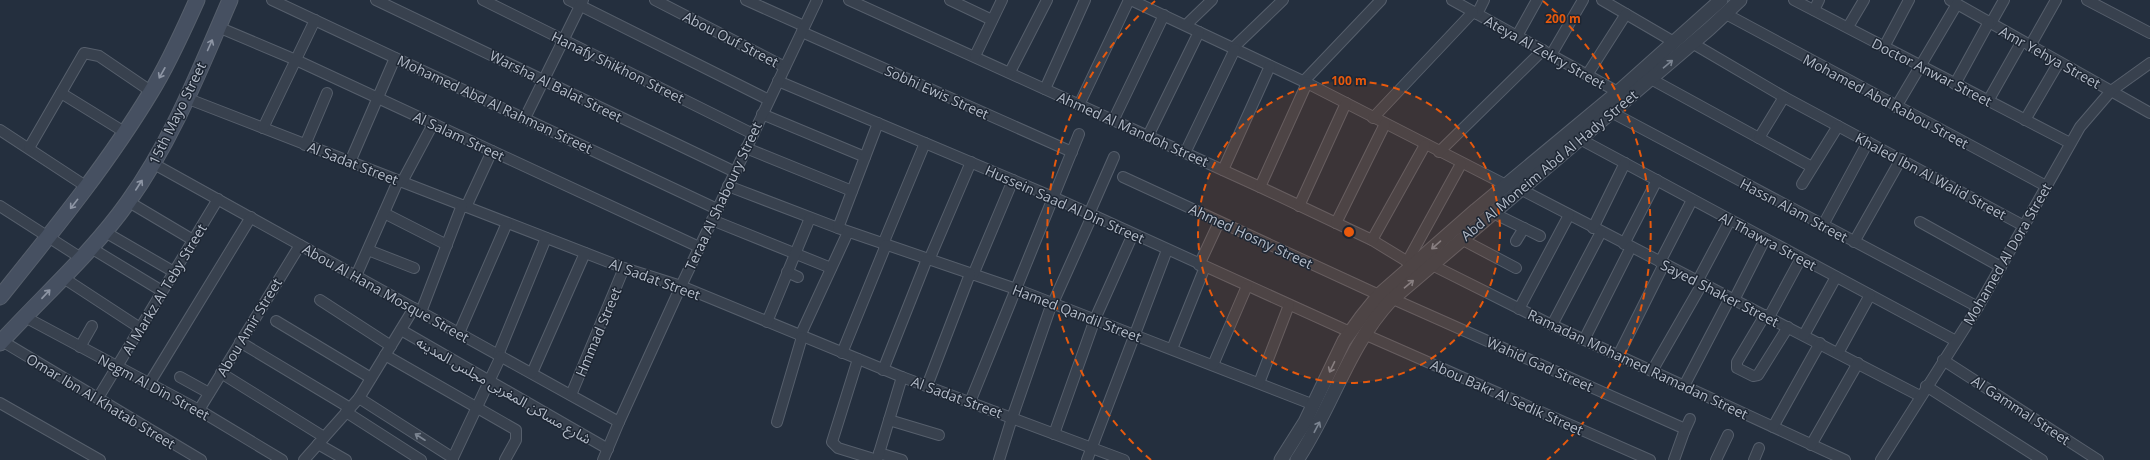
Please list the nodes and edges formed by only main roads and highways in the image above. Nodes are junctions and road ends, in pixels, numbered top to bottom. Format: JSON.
{"nodes":[{"id":1,"x":197,"y":0,"type":"edge"},
{"id":2,"x":230,"y":0,"type":"edge"},
{"id":3,"x":0,"y":297,"type":"edge"},
{"id":4,"x":1,"y":342,"type":"edge"}],
"edges":[{"from":1,"to":3,"type":"main road","one_way":true},
{"from":4,"to":2,"type":"main road","name":"15th Mayo Street","one_way":true}]}
